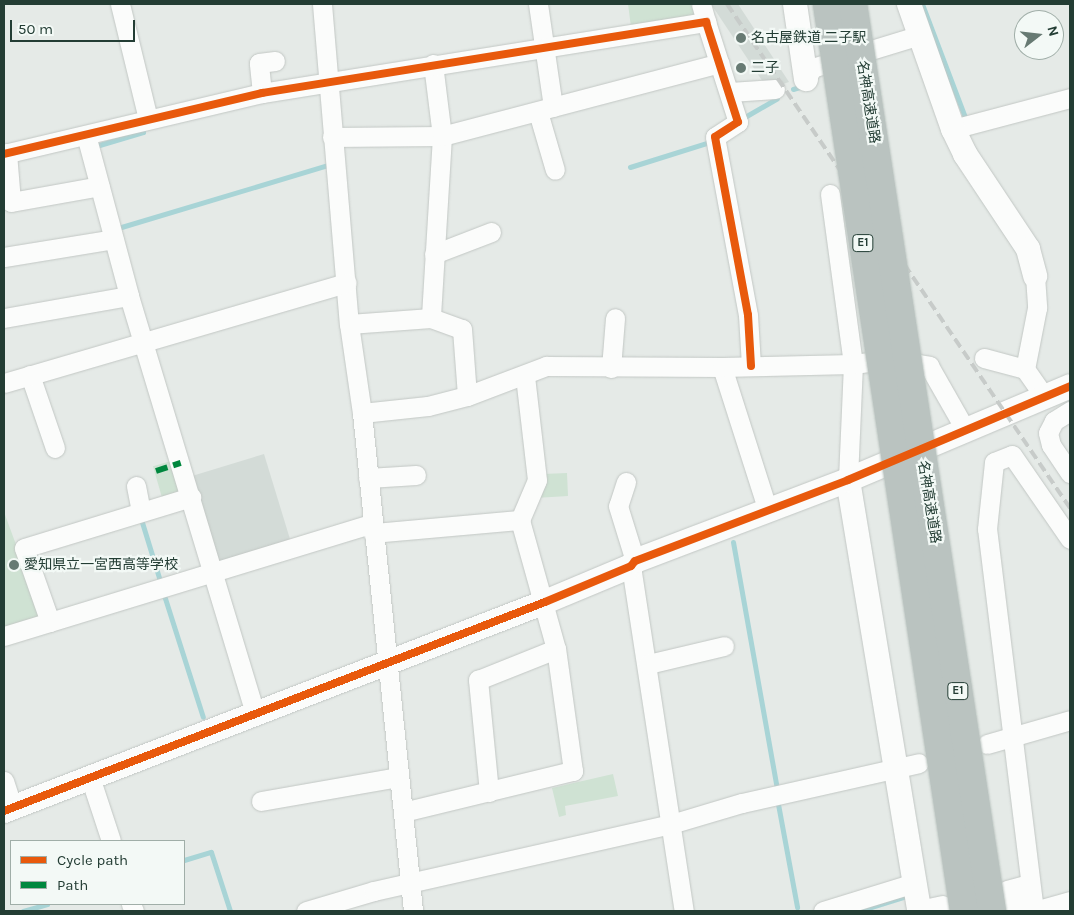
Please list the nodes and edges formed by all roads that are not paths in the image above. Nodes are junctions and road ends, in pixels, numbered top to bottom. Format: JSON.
{"nodes":[{"id":1,"x":120,"y":4,"type":"edge"},
{"id":2,"x":322,"y":4,"type":"edge"},
{"id":3,"x":538,"y":4,"type":"edge"},
{"id":4,"x":701,"y":4,"type":"edge"},
{"id":5,"x":795,"y":4,"type":"edge"},
{"id":6,"x":827,"y":4,"type":"edge"},
{"id":7,"x":853,"y":4,"type":"edge"},
{"id":8,"x":909,"y":4,"type":"edge"},
{"id":9,"x":706,"y":22,"type":"junction"},
{"id":10,"x":920,"y":35,"type":"junction"},
{"id":11,"x":544,"y":48,"type":"junction"},
{"id":12,"x":275,"y":61,"type":"dead end"},
{"id":13,"x":720,"y":63,"type":"junction"},
{"id":14,"x":433,"y":64,"type":"junction"},
{"id":15,"x":806,"y":79,"type":"joint"},
{"id":16,"x":330,"y":81,"type":"junction"},
{"id":17,"x":775,"y":89,"type":"dead end"},
{"id":18,"x":730,"y":92,"type":"junction"},
{"id":19,"x":262,"y":93,"type":"junction"},
{"id":20,"x":1070,"y":98,"type":"edge"},
{"id":21,"x":546,"y":109,"type":"junction"},
{"id":22,"x":148,"y":119,"type":"junction"},
{"id":23,"x":953,"y":129,"type":"junction"},
{"id":24,"x":86,"y":135,"type":"junction"},
{"id":25,"x":442,"y":136,"type":"junction"},
{"id":26,"x":332,"y":137,"type":"junction"},
{"id":27,"x":5,"y":153,"type":"edge"},
{"id":28,"x":554,"y":170,"type":"dead end"},
{"id":29,"x":100,"y":186,"type":"junction"},
{"id":30,"x":830,"y":194,"type":"dead end"},
{"id":31,"x":491,"y":232,"type":"dead end"},
{"id":32,"x":114,"y":239,"type":"junction"},
{"id":33,"x":434,"y":254,"type":"junction"},
{"id":34,"x":4,"y":257,"type":"edge"},
{"id":35,"x":1035,"y":276,"type":"joint"},
{"id":36,"x":347,"y":283,"type":"junction"},
{"id":37,"x":129,"y":296,"type":"junction"},
{"id":38,"x":4,"y":318,"type":"edge"},
{"id":39,"x":432,"y":318,"type":"junction"},
{"id":40,"x":615,"y":318,"type":"dead end"},
{"id":41,"x":349,"y":324,"type":"junction"},
{"id":42,"x":144,"y":342,"type":"junction"},
{"id":43,"x":984,"y":358,"type":"dead end"},
{"id":44,"x":853,"y":364,"type":"junction"},
{"id":45,"x":751,"y":366,"type":"junction"},
{"id":46,"x":722,"y":367,"type":"junction"},
{"id":47,"x":610,"y":368,"type":"junction"},
{"id":48,"x":1025,"y":368,"type":"junction"},
{"id":49,"x":30,"y":375,"type":"junction"},
{"id":50,"x":525,"y":377,"type":"junction"},
{"id":51,"x":4,"y":383,"type":"edge"},
{"id":52,"x":1070,"y":386,"type":"edge"},
{"id":53,"x":1043,"y":395,"type":"junction"},
{"id":54,"x":467,"y":396,"type":"junction"},
{"id":55,"x":1070,"y":411,"type":"edge"},
{"id":56,"x":362,"y":413,"type":"junction"},
{"id":57,"x":965,"y":429,"type":"junction"},
{"id":58,"x":55,"y":448,"type":"dead end"},
{"id":59,"x":1070,"y":473,"type":"edge"},
{"id":60,"x":416,"y":475,"type":"dead end"},
{"id":61,"x":368,"y":478,"type":"junction"},
{"id":62,"x":848,"y":480,"type":"junction"},
{"id":63,"x":626,"y":482,"type":"dead end"},
{"id":64,"x":136,"y":486,"type":"dead end"},
{"id":65,"x":191,"y":497,"type":"junction"},
{"id":66,"x":141,"y":511,"type":"junction"},
{"id":67,"x":768,"y":511,"type":"junction"},
{"id":68,"x":520,"y":520,"type":"junction"},
{"id":69,"x":372,"y":528,"type":"junction"},
{"id":70,"x":1070,"y":539,"type":"edge"},
{"id":71,"x":633,"y":563,"type":"junction"},
{"id":72,"x":214,"y":574,"type":"junction"},
{"id":73,"x":545,"y":602,"type":"junction"},
{"id":74,"x":50,"y":622,"type":"junction"},
{"id":75,"x":4,"y":636,"type":"edge"},
{"id":76,"x":724,"y":646,"type":"dead end"},
{"id":77,"x":556,"y":649,"type":"junction"},
{"id":78,"x":648,"y":664,"type":"junction"},
{"id":79,"x":387,"y":665,"type":"junction"},
{"id":80,"x":255,"y":714,"type":"junction"},
{"id":81,"x":1070,"y":720,"type":"edge"},
{"id":82,"x":1012,"y":737,"type":"junction"},
{"id":83,"x":987,"y":744,"type":"dead end"},
{"id":84,"x":919,"y":763,"type":"dead end"},
{"id":85,"x":894,"y":770,"type":"junction"},
{"id":86,"x":90,"y":777,"type":"junction"},
{"id":87,"x":399,"y":777,"type":"junction"},
{"id":88,"x":4,"y":782,"type":"edge"},
{"id":89,"x":489,"y":792,"type":"junction"},
{"id":90,"x":261,"y":801,"type":"dead end"},
{"id":91,"x":8,"y":810,"type":"edge"},
{"id":92,"x":403,"y":812,"type":"junction"},
{"id":93,"x":671,"y":824,"type":"junction"},
{"id":94,"x":111,"y":840,"type":"edge"},
{"id":95,"x":914,"y":883,"type":"junction"},
{"id":96,"x":409,"y":885,"type":"junction"},
{"id":97,"x":1033,"y":901,"type":"edge"},
{"id":98,"x":1070,"y":901,"type":"edge"},
{"id":99,"x":1003,"y":902,"type":"edge"},
{"id":100,"x":953,"y":908,"type":"edge"},
{"id":101,"x":306,"y":911,"type":"edge"},
{"id":102,"x":413,"y":911,"type":"edge"},
{"id":103,"x":684,"y":911,"type":"edge"},
{"id":104,"x":824,"y":911,"type":"edge"},
{"id":105,"x":919,"y":911,"type":"edge"}],
"edges":[{"from":1,"to":22,"type":"street"},
{"from":2,"to":16,"type":"street"},
{"from":3,"to":11,"type":"street"},
{"from":4,"to":9,"type":"street"},
{"from":5,"to":15,"type":"street"},
{"from":6,"to":100,"type":"highway","name":"名神高速道路","number":"E1","bridge":true},
{"from":7,"to":99,"type":"highway","name":"名神高速道路","number":"E1","bridge":true},
{"from":8,"to":10,"type":"street"},
{"from":9,"to":11,"type":"street"},
{"from":9,"to":13,"type":"street"},
{"from":10,"to":15,"type":"street"},
{"from":10,"to":23,"type":"street"},
{"from":11,"to":14,"type":"street"},
{"from":11,"to":21,"type":"street"},
{"from":12,"to":19,"type":"street"},
{"from":13,"to":18,"type":"street"},
{"from":13,"to":21,"type":"street"},
{"from":14,"to":16,"type":"street"},
{"from":14,"to":25,"type":"street"},
{"from":16,"to":19,"type":"street"},
{"from":16,"to":26,"type":"street"},
{"from":17,"to":18,"type":"street"},
{"from":18,"to":45,"type":"street"},
{"from":19,"to":22,"type":"street"},
{"from":20,"to":23,"type":"street"},
{"from":21,"to":25,"type":"street"},
{"from":21,"to":28,"type":"street"},
{"from":22,"to":24,"type":"street"},
{"from":23,"to":35,"type":"street"},
{"from":24,"to":27,"type":"street"},
{"from":24,"to":29,"type":"street"},
{"from":25,"to":26,"type":"street"},
{"from":25,"to":33,"type":"street"},
{"from":26,"to":36,"type":"street"},
{"from":27,"to":29,"type":"street"},
{"from":29,"to":32,"type":"street"},
{"from":30,"to":44,"type":"street"},
{"from":31,"to":33,"type":"street"},
{"from":32,"to":34,"type":"street"},
{"from":32,"to":37,"type":"street"},
{"from":33,"to":39,"type":"street"},
{"from":35,"to":48,"type":"street"},
{"from":36,"to":41,"type":"street"},
{"from":36,"to":42,"type":"street"},
{"from":37,"to":38,"type":"street"},
{"from":37,"to":42,"type":"street"},
{"from":39,"to":41,"type":"street"},
{"from":39,"to":54,"type":"street"},
{"from":40,"to":47,"type":"street"},
{"from":41,"to":56,"type":"street"},
{"from":42,"to":49,"type":"street"},
{"from":42,"to":65,"type":"street"},
{"from":43,"to":48,"type":"street"},
{"from":44,"to":45,"type":"street"},
{"from":44,"to":57,"type":"street"},
{"from":44,"to":62,"type":"street"},
{"from":45,"to":46,"type":"street"},
{"from":46,"to":47,"type":"street"},
{"from":46,"to":67,"type":"street"},
{"from":47,"to":50,"type":"street"},
{"from":48,"to":53,"type":"street"},
{"from":49,"to":51,"type":"street"},
{"from":49,"to":58,"type":"street"},
{"from":50,"to":54,"type":"street"},
{"from":50,"to":68,"type":"street"},
{"from":52,"to":53,"type":"street"},
{"from":53,"to":57,"type":"street"},
{"from":54,"to":56,"type":"street"},
{"from":55,"to":59,"type":"street"},
{"from":56,"to":61,"type":"street"},
{"from":57,"to":62,"type":"street"},
{"from":60,"to":61,"type":"street"},
{"from":61,"to":69,"type":"street"},
{"from":62,"to":67,"type":"street"},
{"from":62,"to":85,"type":"street"},
{"from":63,"to":71,"type":"street"},
{"from":64,"to":66,"type":"street"},
{"from":65,"to":66,"type":"street"},
{"from":65,"to":72,"type":"street"},
{"from":66,"to":74,"type":"street"},
{"from":67,"to":71,"type":"street"},
{"from":68,"to":69,"type":"street"},
{"from":68,"to":73,"type":"street"},
{"from":69,"to":72,"type":"street"},
{"from":69,"to":79,"type":"street"},
{"from":70,"to":82,"type":"street"},
{"from":71,"to":73,"type":"street"},
{"from":71,"to":78,"type":"street"},
{"from":72,"to":74,"type":"street"},
{"from":72,"to":80,"type":"street"},
{"from":73,"to":77,"type":"street"},
{"from":73,"to":79,"type":"street"},
{"from":74,"to":75,"type":"street"},
{"from":76,"to":78,"type":"street"},
{"from":77,"to":89,"type":"street"},
{"from":77,"to":89,"type":"street"},
{"from":78,"to":93,"type":"street"},
{"from":79,"to":80,"type":"street"},
{"from":79,"to":87,"type":"street"},
{"from":80,"to":86,"type":"street"},
{"from":81,"to":82,"type":"street"},
{"from":82,"to":83,"type":"street"},
{"from":82,"to":97,"type":"street"},
{"from":84,"to":85,"type":"street"},
{"from":85,"to":93,"type":"street"},
{"from":85,"to":95,"type":"street"},
{"from":86,"to":91,"type":"street"},
{"from":86,"to":94,"type":"street"},
{"from":87,"to":90,"type":"street"},
{"from":87,"to":92,"type":"street"},
{"from":88,"to":91,"type":"street"},
{"from":89,"to":92,"type":"street"},
{"from":92,"to":96,"type":"street"},
{"from":93,"to":96,"type":"street"},
{"from":93,"to":103,"type":"street"},
{"from":95,"to":104,"type":"street"},
{"from":95,"to":105,"type":"street"},
{"from":96,"to":101,"type":"street"},
{"from":96,"to":102,"type":"street"},
{"from":97,"to":98,"type":"street"},
{"from":97,"to":99,"type":"street"},
{"from":100,"to":105,"type":"street"}]}
